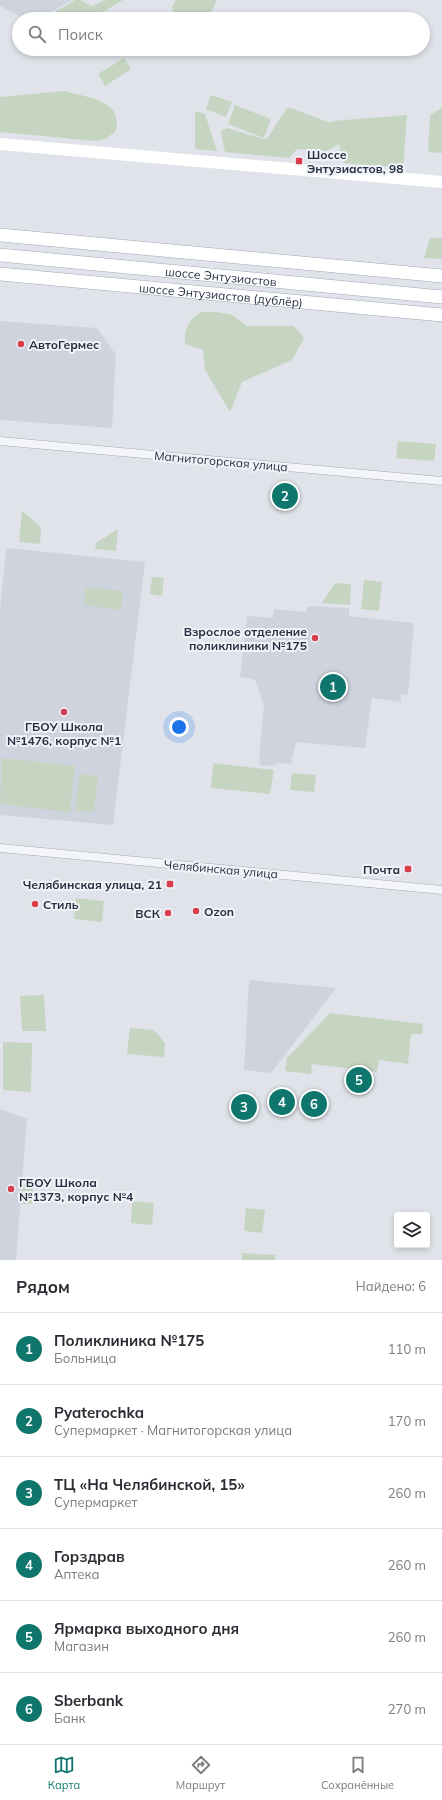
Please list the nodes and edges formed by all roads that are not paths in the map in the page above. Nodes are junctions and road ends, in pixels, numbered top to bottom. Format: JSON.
{"nodes":[{"id":1,"x":0,"y":144,"type":"edge"},
{"id":2,"x":442,"y":182,"type":"edge"},
{"id":3,"x":0,"y":235,"type":"edge"},
{"id":4,"x":0,"y":255,"type":"edge"},
{"id":5,"x":0,"y":274,"type":"edge"},
{"id":6,"x":442,"y":276,"type":"edge"},
{"id":7,"x":442,"y":297,"type":"edge"},
{"id":8,"x":442,"y":316,"type":"edge"},
{"id":9,"x":0,"y":441,"type":"edge"},
{"id":10,"x":442,"y":481,"type":"edge"},
{"id":11,"x":0,"y":848,"type":"edge"},
{"id":12,"x":442,"y":890,"type":"edge"}],
"edges":[{"from":1,"to":2,"type":"street"},
{"from":3,"to":6,"type":"main road","name":"шоссе Энтузиастов"},
{"from":4,"to":7,"type":"main road","name":"шоссе Энтузиастов"},
{"from":5,"to":8,"type":"main road","name":"шоссе Энтузиастов (дублёр)"},
{"from":9,"to":10,"type":"street","name":"Магнитогорская улица"},
{"from":11,"to":12,"type":"street","name":"Челябинская улица"}]}
